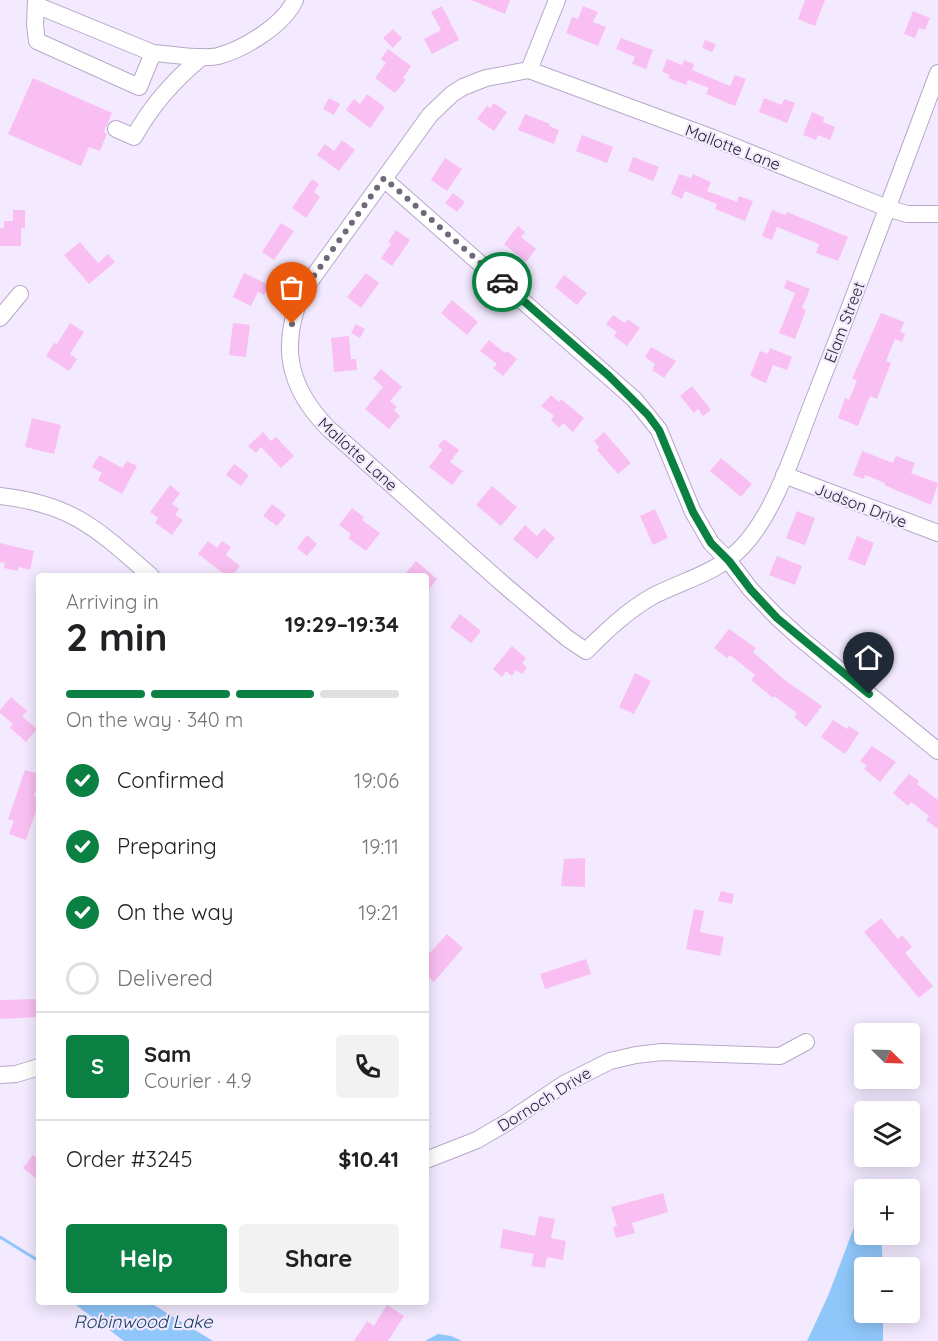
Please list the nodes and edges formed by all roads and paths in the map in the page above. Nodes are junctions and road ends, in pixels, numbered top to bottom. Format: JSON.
{"nodes":[{"id":1,"x":295,"y":0,"type":"edge"},
{"id":2,"x":557,"y":0,"type":"edge"},
{"id":3,"x":36,"y":3,"type":"edge"},
{"id":4,"x":153,"y":53,"type":"junction"},
{"id":5,"x":202,"y":57,"type":"junction"},
{"id":6,"x":529,"y":70,"type":"junction"},
{"id":7,"x":938,"y":73,"type":"edge"},
{"id":8,"x":116,"y":129,"type":"dead end"},
{"id":9,"x":384,"y":178,"type":"junction"},
{"id":10,"x":887,"y":208,"type":"junction"},
{"id":11,"x":938,"y":214,"type":"edge"},
{"id":12,"x":20,"y":294,"type":"dead end"},
{"id":13,"x":0,"y":318,"type":"edge"},
{"id":14,"x":784,"y":475,"type":"junction"},
{"id":15,"x":0,"y":496,"type":"edge"},
{"id":16,"x":938,"y":533,"type":"edge"},
{"id":17,"x":729,"y":561,"type":"junction"},
{"id":18,"x":147,"y":573,"type":"edge"},
{"id":19,"x":938,"y":751,"type":"edge"},
{"id":20,"x":806,"y":1042,"type":"dead end"},
{"id":21,"x":36,"y":1069,"type":"edge"},
{"id":22,"x":0,"y":1075,"type":"edge"},
{"id":23,"x":429,"y":1159,"type":"edge"}],
"edges":[{"from":1,"to":5,"type":"street"},
{"from":2,"to":6,"type":"street"},
{"from":3,"to":4,"type":"street"},
{"from":3,"to":4,"type":"street"},
{"from":4,"to":5,"type":"street"},
{"from":5,"to":8,"type":"street"},
{"from":6,"to":9,"type":"street","name":"Mallotte Lane"},
{"from":6,"to":10,"type":"street","name":"Mallotte Lane"},
{"from":7,"to":10,"type":"street","name":"Elam Street"},
{"from":9,"to":17,"type":"street"},
{"from":9,"to":17,"type":"street","name":"Mallotte Lane"},
{"from":10,"to":11,"type":"street","name":"Mallotte Lane"},
{"from":10,"to":14,"type":"street","name":"Elam Street"},
{"from":12,"to":13,"type":"street"},
{"from":14,"to":16,"type":"street","name":"Judson Drive"},
{"from":14,"to":17,"type":"street","name":"Elam Street"},
{"from":15,"to":18,"type":"street"},
{"from":17,"to":19,"type":"street"},
{"from":20,"to":23,"type":"street","name":"Dornoch Drive"},
{"from":21,"to":22,"type":"street"}]}
